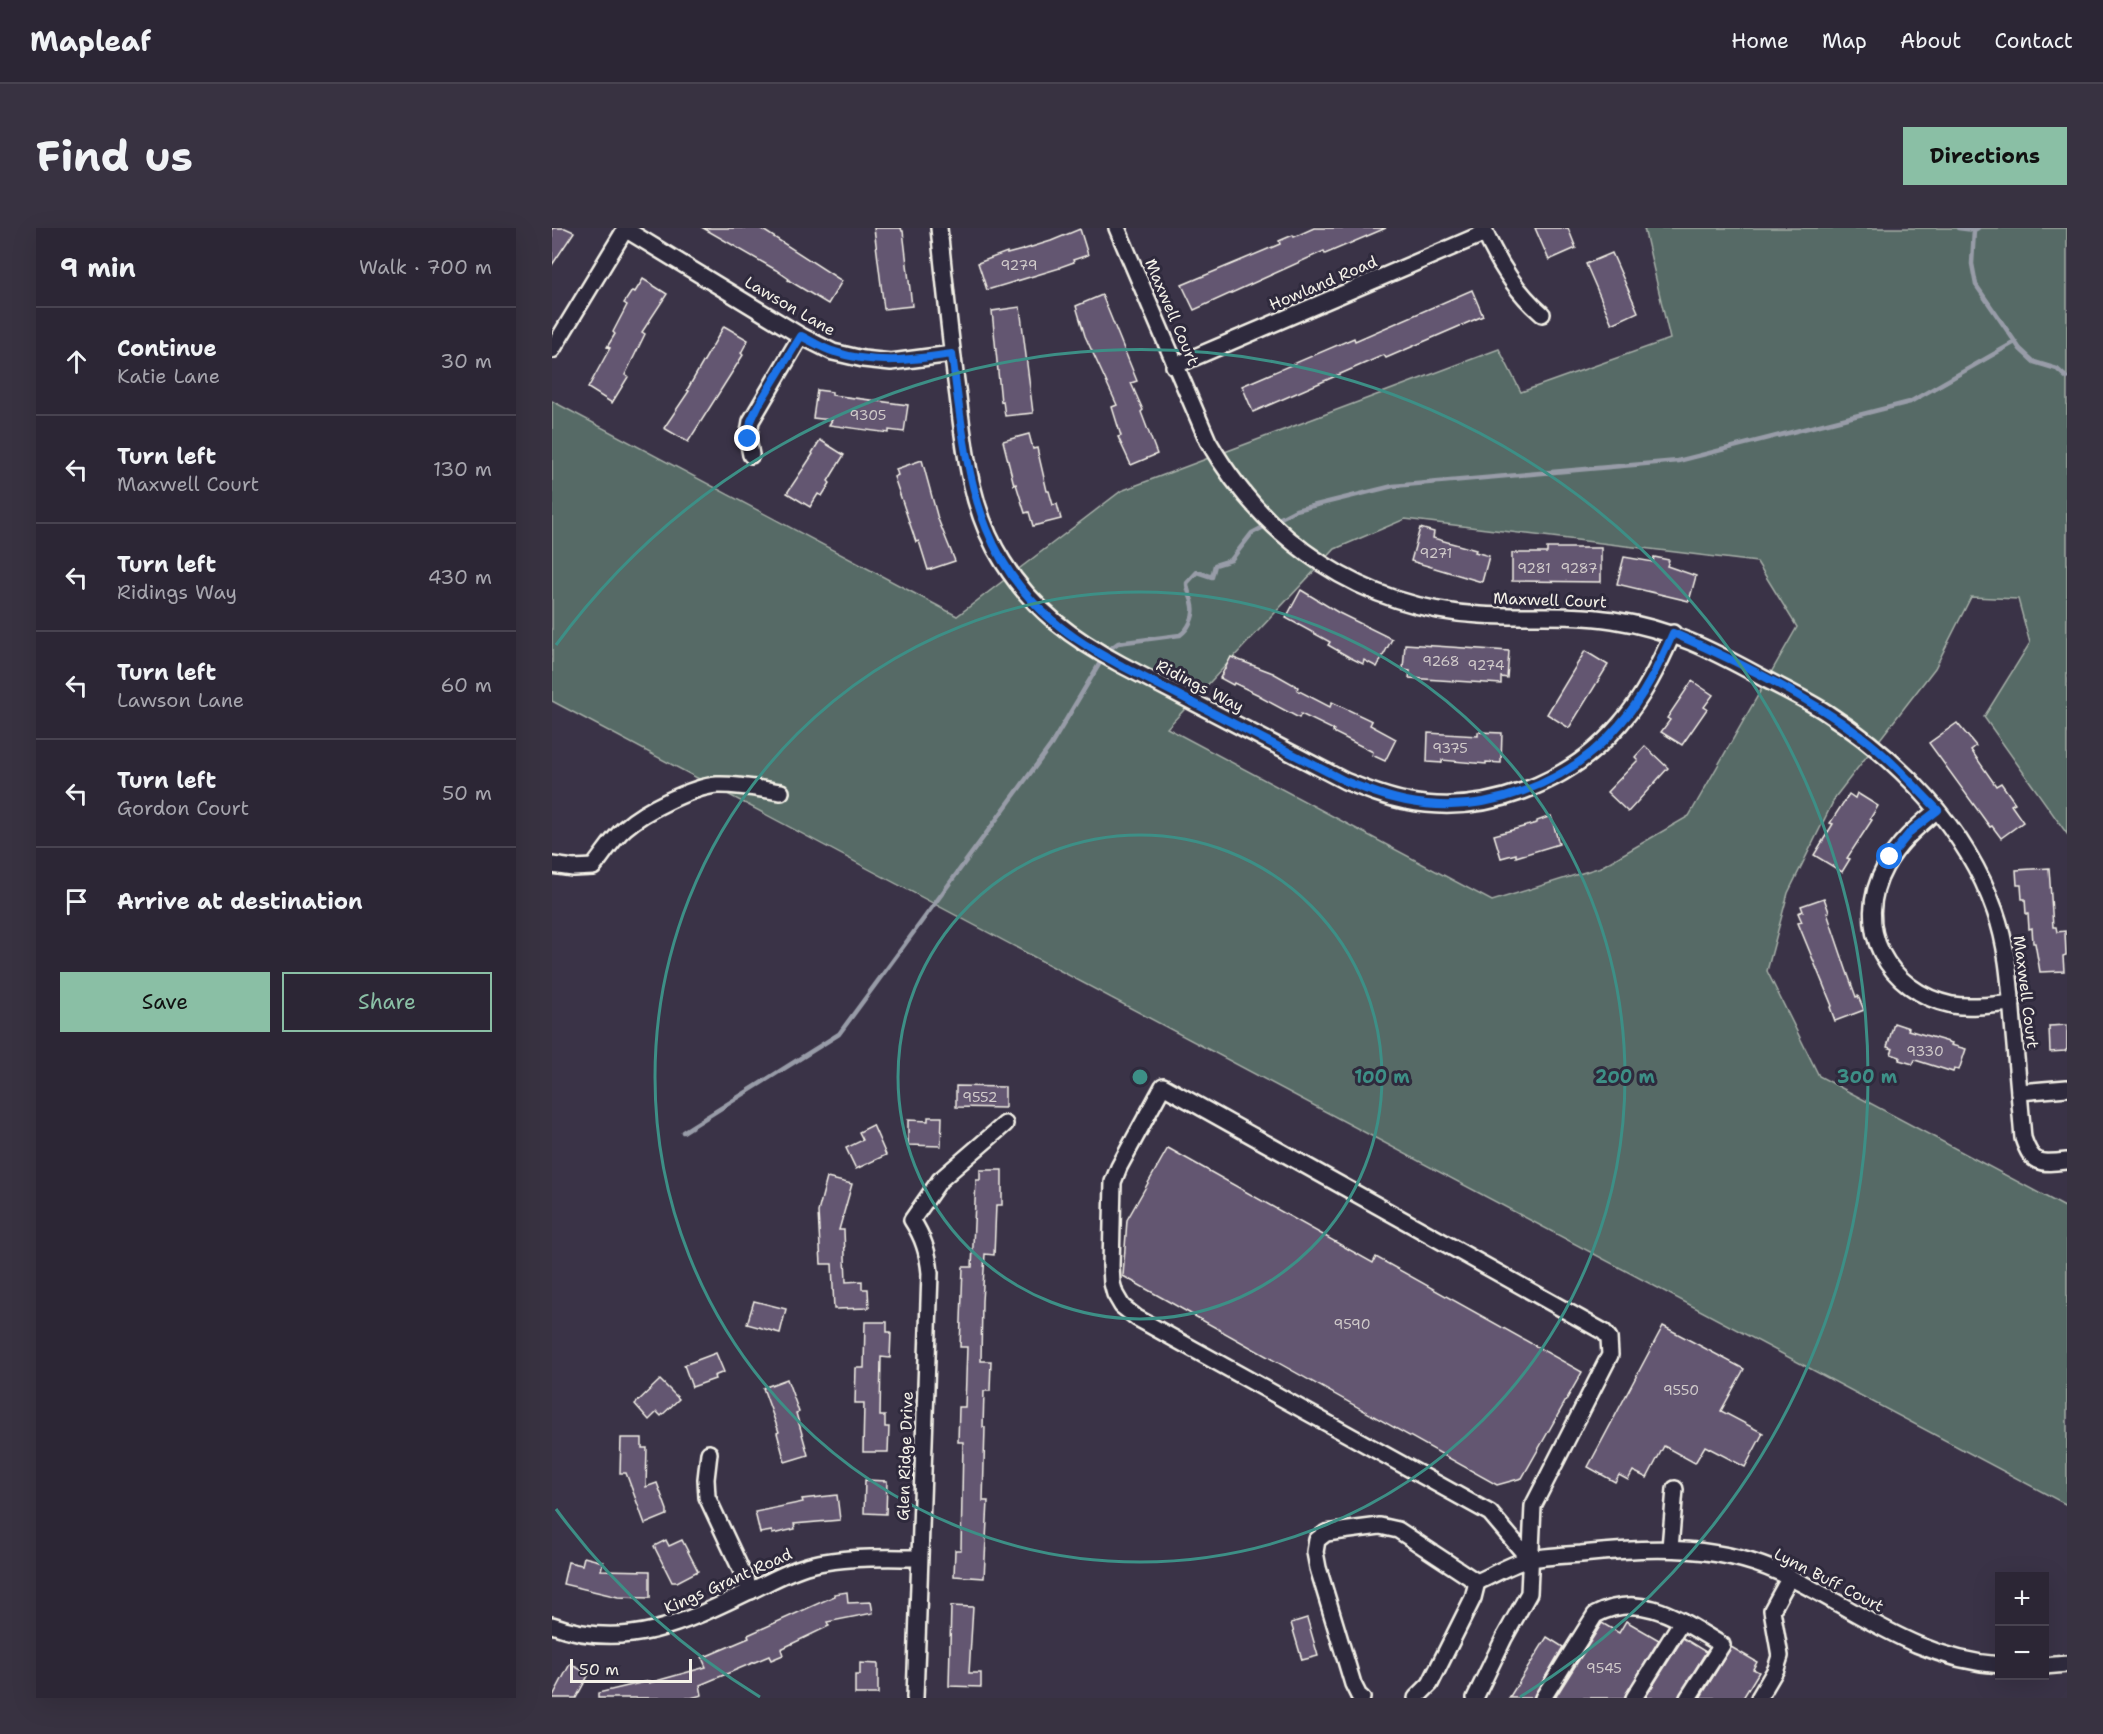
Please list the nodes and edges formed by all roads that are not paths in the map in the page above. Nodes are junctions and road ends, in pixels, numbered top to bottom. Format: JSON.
{"nodes":[{"id":1,"x":939,"y":228,"type":"edge"},
{"id":2,"x":1117,"y":228,"type":"edge"},
{"id":3,"x":626,"y":229,"type":"edge"},
{"id":4,"x":1484,"y":230,"type":"edge"},
{"id":5,"x":1542,"y":314,"type":"dead end"},
{"id":6,"x":801,"y":336,"type":"junction"},
{"id":7,"x":552,"y":350,"type":"edge"},
{"id":8,"x":952,"y":354,"type":"junction"},
{"id":9,"x":1174,"y":366,"type":"junction"},
{"id":10,"x":751,"y":455,"type":"dead end"},
{"id":11,"x":1673,"y":633,"type":"junction"},
{"id":12,"x":781,"y":792,"type":"dead end"},
{"id":13,"x":1938,"y":810,"type":"junction"},
{"id":14,"x":552,"y":865,"type":"edge"},
{"id":15,"x":2012,"y":1003,"type":"junction"},
{"id":16,"x":2067,"y":1088,"type":"edge"},
{"id":17,"x":2019,"y":1092,"type":"junction"},
{"id":18,"x":1005,"y":1124,"type":"dead end"},
{"id":19,"x":2067,"y":1161,"type":"edge"},
{"id":20,"x":709,"y":1453,"type":"dead end"},
{"id":21,"x":1675,"y":1489,"type":"dead end"},
{"id":22,"x":1670,"y":1548,"type":"junction"},
{"id":23,"x":920,"y":1558,"type":"junction"},
{"id":24,"x":1529,"y":1559,"type":"junction"},
{"id":25,"x":1790,"y":1577,"type":"junction"},
{"id":26,"x":1477,"y":1582,"type":"junction"},
{"id":27,"x":751,"y":1591,"type":"junction"},
{"id":28,"x":1682,"y":1622,"type":"junction"},
{"id":29,"x":552,"y":1625,"type":"edge"},
{"id":30,"x":1995,"y":1664,"type":"edge"},
{"id":31,"x":2067,"y":1664,"type":"edge"},
{"id":32,"x":2049,"y":1666,"type":"edge"},
{"id":33,"x":915,"y":1698,"type":"edge"},
{"id":34,"x":1362,"y":1698,"type":"edge"},
{"id":35,"x":1416,"y":1698,"type":"edge"},
{"id":36,"x":1475,"y":1698,"type":"edge"},
{"id":37,"x":1543,"y":1698,"type":"edge"},
{"id":38,"x":1634,"y":1698,"type":"edge"},
{"id":39,"x":1688,"y":1698,"type":"edge"},
{"id":40,"x":1759,"y":1698,"type":"edge"}],
"edges":[{"from":1,"to":8,"type":"street","name":"Ridings Way"},
{"from":2,"to":9,"type":"street","name":"Maxwell Court"},
{"from":3,"to":6,"type":"street","name":"Lawson Lane"},
{"from":3,"to":7,"type":"street"},
{"from":4,"to":5,"type":"street"},
{"from":4,"to":9,"type":"street","name":"Howland Road"},
{"from":6,"to":8,"type":"street","name":"Lawson Lane"},
{"from":6,"to":10,"type":"street"},
{"from":8,"to":11,"type":"street","name":"Ridings Way"},
{"from":9,"to":11,"type":"street","name":"Maxwell Court"},
{"from":11,"to":13,"type":"street","name":"Maxwell Court"},
{"from":12,"to":14,"type":"street"},
{"from":13,"to":15,"type":"street","name":"Maxwell Court"},
{"from":13,"to":15,"type":"street"},
{"from":15,"to":17,"type":"street","name":"Maxwell Court"},
{"from":16,"to":17,"type":"street"},
{"from":17,"to":19,"type":"street","name":"Maxwell Court"},
{"from":18,"to":23,"type":"street","name":"Glen Ridge Drive"},
{"from":20,"to":27,"type":"street"},
{"from":21,"to":22,"type":"street"},
{"from":22,"to":24,"type":"street","name":"Lynn Buff Court"},
{"from":22,"to":25,"type":"street","name":"Lynn Buff Court"},
{"from":23,"to":27,"type":"street","name":"Kings Grant Road"},
{"from":23,"to":33,"type":"street","name":"Glen Ridge Drive"},
{"from":24,"to":24,"type":"street"},
{"from":24,"to":26,"type":"street","name":"Lynn Buff Court"},
{"from":24,"to":36,"type":"street"},
{"from":25,"to":30,"type":"street","name":"Lynn Buff Court"},
{"from":25,"to":40,"type":"street"},
{"from":26,"to":34,"type":"street"},
{"from":26,"to":35,"type":"street"},
{"from":27,"to":29,"type":"street","name":"Kings Grant Road"},
{"from":28,"to":37,"type":"street"},
{"from":28,"to":38,"type":"street"},
{"from":28,"to":39,"type":"street"},
{"from":31,"to":32,"type":"street"}]}
